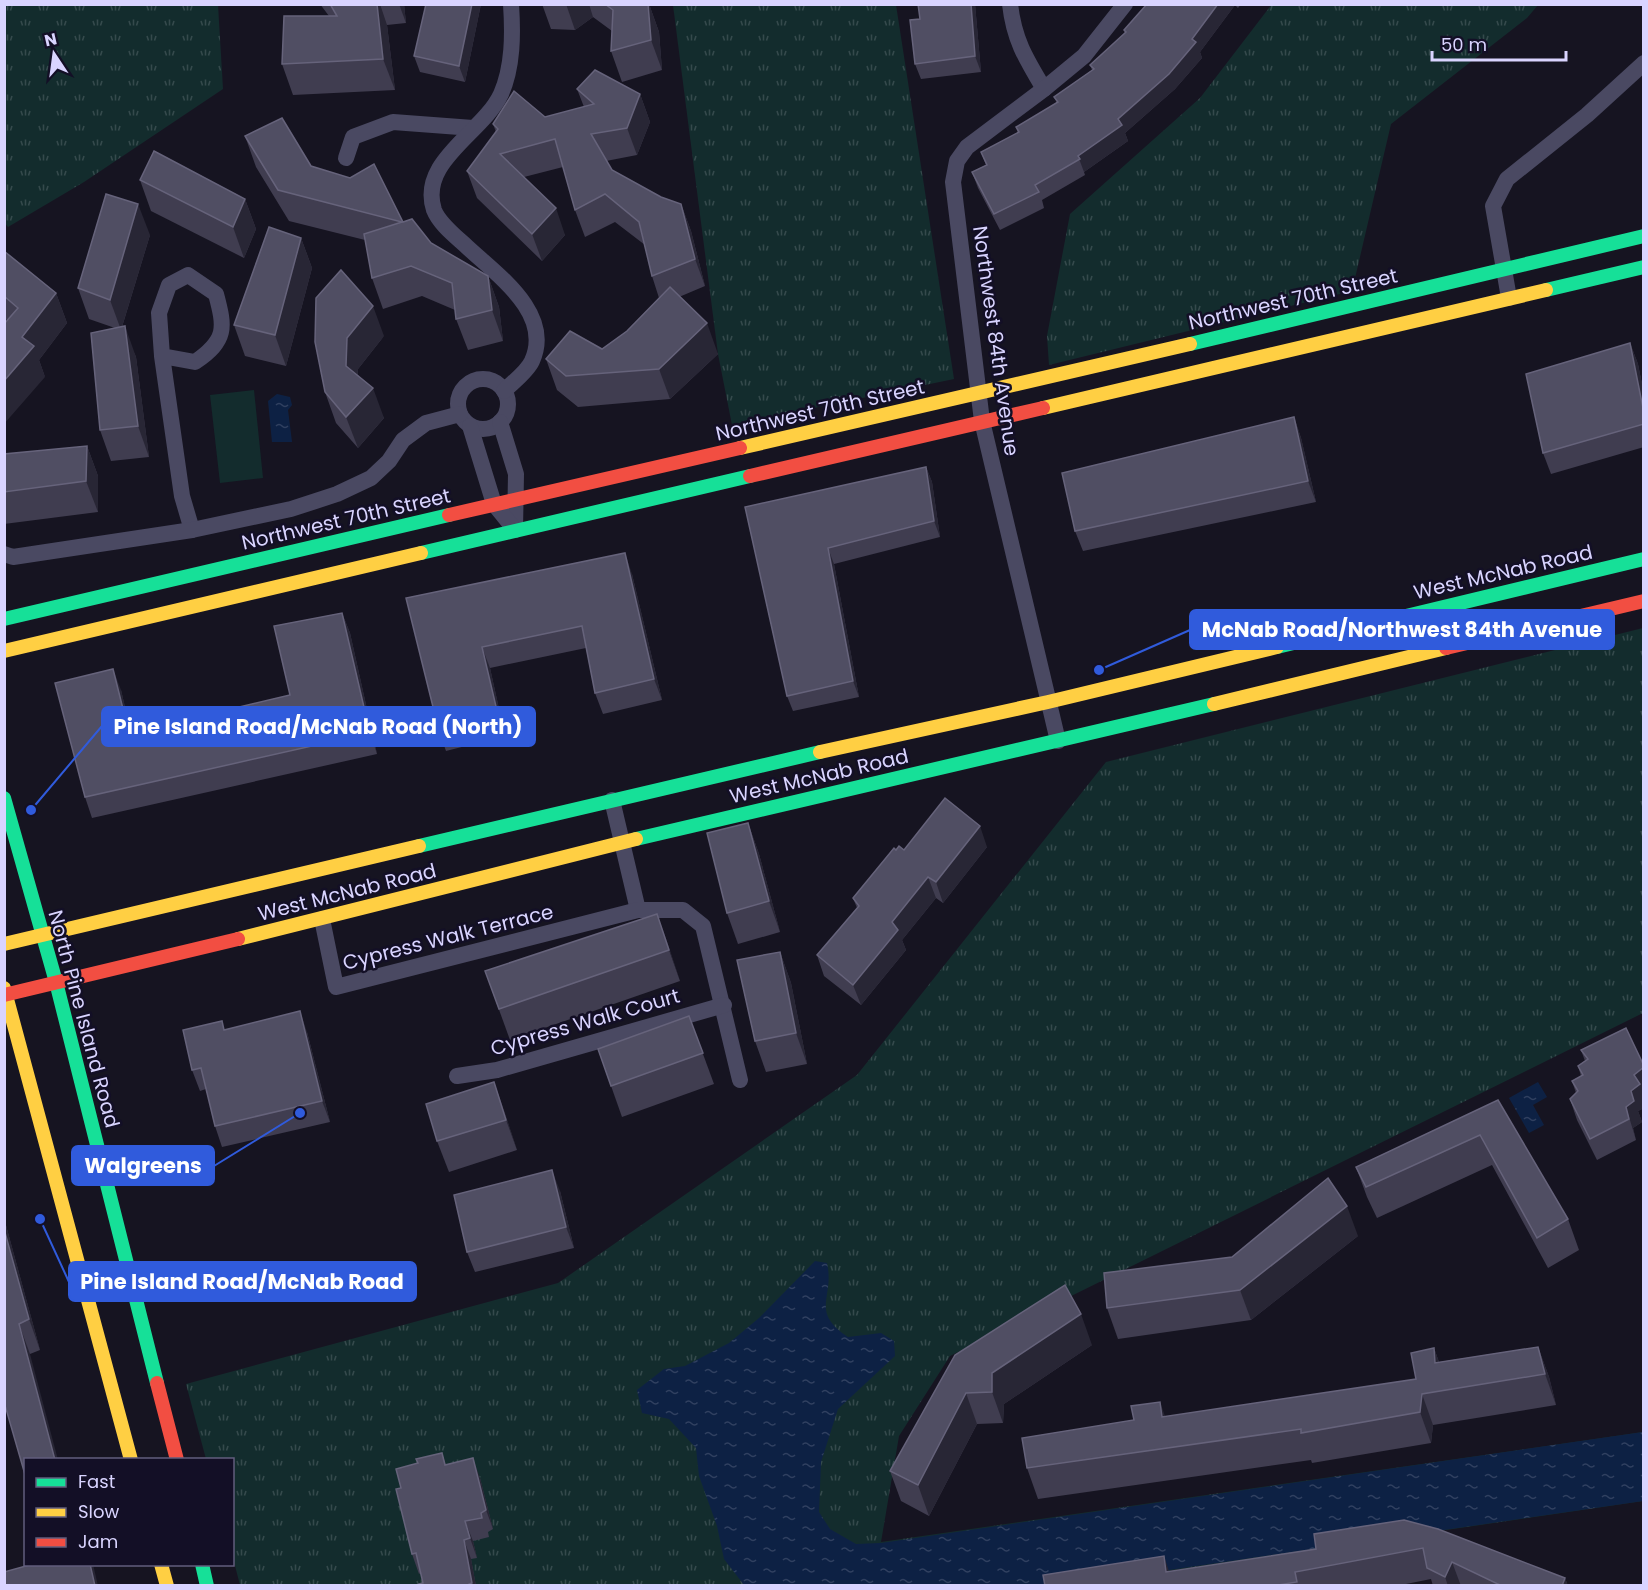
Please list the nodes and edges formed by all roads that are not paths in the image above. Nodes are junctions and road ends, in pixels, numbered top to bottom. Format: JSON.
{"nodes":[{"id":1,"x":512,"y":4,"type":"edge"},
{"id":2,"x":1010,"y":4,"type":"edge"},
{"id":3,"x":1125,"y":4,"type":"edge"},
{"id":4,"x":1644,"y":63,"type":"edge"},
{"id":5,"x":1044,"y":89,"type":"junction"},
{"id":6,"x":473,"y":128,"type":"junction"},
{"id":7,"x":346,"y":158,"type":"dead end"},
{"id":8,"x":1644,"y":236,"type":"edge"},
{"id":9,"x":1644,"y":267,"type":"edge"},
{"id":10,"x":1503,"y":268,"type":"junction"},
{"id":11,"x":1509,"y":298,"type":"junction"},
{"id":12,"x":162,"y":356,"type":"junction"},
{"id":13,"x":504,"y":391,"type":"junction"},
{"id":14,"x":979,"y":394,"type":"junction"},
{"id":15,"x":465,"y":420,"type":"junction"},
{"id":16,"x":982,"y":421,"type":"junction"},
{"id":17,"x":500,"y":422,"type":"junction"},
{"id":18,"x":694,"y":474,"type":"junction"},
{"id":19,"x":517,"y":499,"type":"junction"},
{"id":20,"x":494,"y":504,"type":"junction"},
{"id":21,"x":192,"y":530,"type":"junction"},
{"id":22,"x":515,"y":530,"type":"junction"},
{"id":23,"x":4,"y":554,"type":"edge"},
{"id":24,"x":1644,"y":560,"type":"edge"},
{"id":25,"x":216,"y":585,"type":"junction"},
{"id":26,"x":1644,"y":600,"type":"edge"},
{"id":27,"x":101,"y":612,"type":"junction"},
{"id":28,"x":4,"y":619,"type":"edge"},
{"id":29,"x":4,"y":651,"type":"edge"},
{"id":30,"x":1048,"y":702,"type":"junction"},
{"id":31,"x":1058,"y":741,"type":"junction"},
{"id":32,"x":4,"y":798,"type":"edge"},
{"id":33,"x":612,"y":800,"type":"junction"},
{"id":34,"x":622,"y":842,"type":"junction"},
{"id":35,"x":638,"y":910,"type":"junction"},
{"id":36,"x":322,"y":919,"type":"junction"},
{"id":37,"x":42,"y":935,"type":"junction"},
{"id":38,"x":4,"y":944,"type":"edge"},
{"id":39,"x":56,"y":982,"type":"junction"},
{"id":40,"x":5,"y":993,"type":"edge"},
{"id":41,"x":724,"y":1005,"type":"junction"},
{"id":42,"x":457,"y":1076,"type":"dead end"},
{"id":43,"x":740,"y":1080,"type":"dead end"},
{"id":44,"x":130,"y":1458,"type":"edge"},
{"id":45,"x":176,"y":1458,"type":"edge"},
{"id":46,"x":161,"y":1566,"type":"edge"},
{"id":47,"x":202,"y":1566,"type":"edge"},
{"id":48,"x":166,"y":1586,"type":"edge"},
{"id":49,"x":207,"y":1586,"type":"edge"}],
"edges":[{"from":1,"to":6,"type":"street"},
{"from":2,"to":5,"type":"street"},
{"from":3,"to":5,"type":"street","name":"Northwest 84th Avenue"},
{"from":4,"to":10,"type":"street"},
{"from":5,"to":14,"type":"street","name":"Northwest 84th Avenue"},
{"from":6,"to":7,"type":"street"},
{"from":6,"to":13,"type":"street"},
{"from":8,"to":10,"type":"main road","name":"Northwest 70th Street"},
{"from":9,"to":11,"type":"main road","name":"Northwest 70th Street"},
{"from":10,"to":11,"type":"street"},
{"from":10,"to":14,"type":"main road","name":"Northwest 70th Street"},
{"from":11,"to":16,"type":"main road","name":"Northwest 70th Street"},
{"from":12,"to":12,"type":"street"},
{"from":12,"to":21,"type":"street"},
{"from":13,"to":15,"type":"street"},
{"from":13,"to":17,"type":"street"},
{"from":14,"to":16,"type":"street","name":"Northwest 84th Avenue"},
{"from":14,"to":18,"type":"main road","name":"Northwest 70th Street"},
{"from":15,"to":17,"type":"street"},
{"from":15,"to":20,"type":"street"},
{"from":15,"to":21,"type":"street"},
{"from":16,"to":18,"type":"main road","name":"Northwest 70th Street"},
{"from":16,"to":30,"type":"street","name":"Northwest 84th Avenue"},
{"from":17,"to":19,"type":"street"},
{"from":18,"to":19,"type":"main road","name":"Northwest 70th Street"},
{"from":18,"to":22,"type":"main road","name":"Northwest 70th Street"},
{"from":19,"to":20,"type":"main road","name":"Northwest 70th Street"},
{"from":19,"to":22,"type":"street"},
{"from":20,"to":22,"type":"street"},
{"from":20,"to":25,"type":"main road","name":"Northwest 70th Street"},
{"from":21,"to":23,"type":"street"},
{"from":22,"to":25,"type":"main road","name":"Northwest 70th Street"},
{"from":24,"to":30,"type":"main road","name":"West McNab Road"},
{"from":25,"to":27,"type":"main road","name":"Northwest 70th Street"},
{"from":25,"to":27,"type":"main road","name":"Northwest 70th Street"},
{"from":26,"to":31,"type":"main road","name":"West McNab Road"},
{"from":27,"to":28,"type":"main road","name":"Northwest 70th Street"},
{"from":27,"to":29,"type":"main road","name":"Northwest 70th Street"},
{"from":30,"to":31,"type":"street","name":"Northwest 84th Avenue"},
{"from":30,"to":33,"type":"main road","name":"West McNab Road"},
{"from":31,"to":34,"type":"main road","name":"West McNab Road"},
{"from":32,"to":37,"type":"main road","name":"North Pine Island Road"},
{"from":33,"to":34,"type":"street"},
{"from":33,"to":37,"type":"main road","name":"West McNab Road"},
{"from":34,"to":35,"type":"street"},
{"from":34,"to":36,"type":"main road","name":"West McNab Road"},
{"from":35,"to":36,"type":"street","name":"Cypress Walk Terrace"},
{"from":35,"to":41,"type":"street","name":"Cypress Walk Terrace"},
{"from":36,"to":39,"type":"main road","name":"West McNab Road"},
{"from":37,"to":38,"type":"main road","name":"West McNab Road"},
{"from":37,"to":39,"type":"main road","name":"North Pine Island Road"},
{"from":39,"to":40,"type":"main road","name":"West McNab Road"},
{"from":39,"to":45,"type":"main road","name":"North Pine Island Road"},
{"from":40,"to":44,"type":"main road"},
{"from":41,"to":42,"type":"street","name":"Cypress Walk Court"},
{"from":41,"to":43,"type":"street","name":"Cypress Walk Terrace"},
{"from":46,"to":48,"type":"main road"},
{"from":47,"to":49,"type":"main road"}]}
